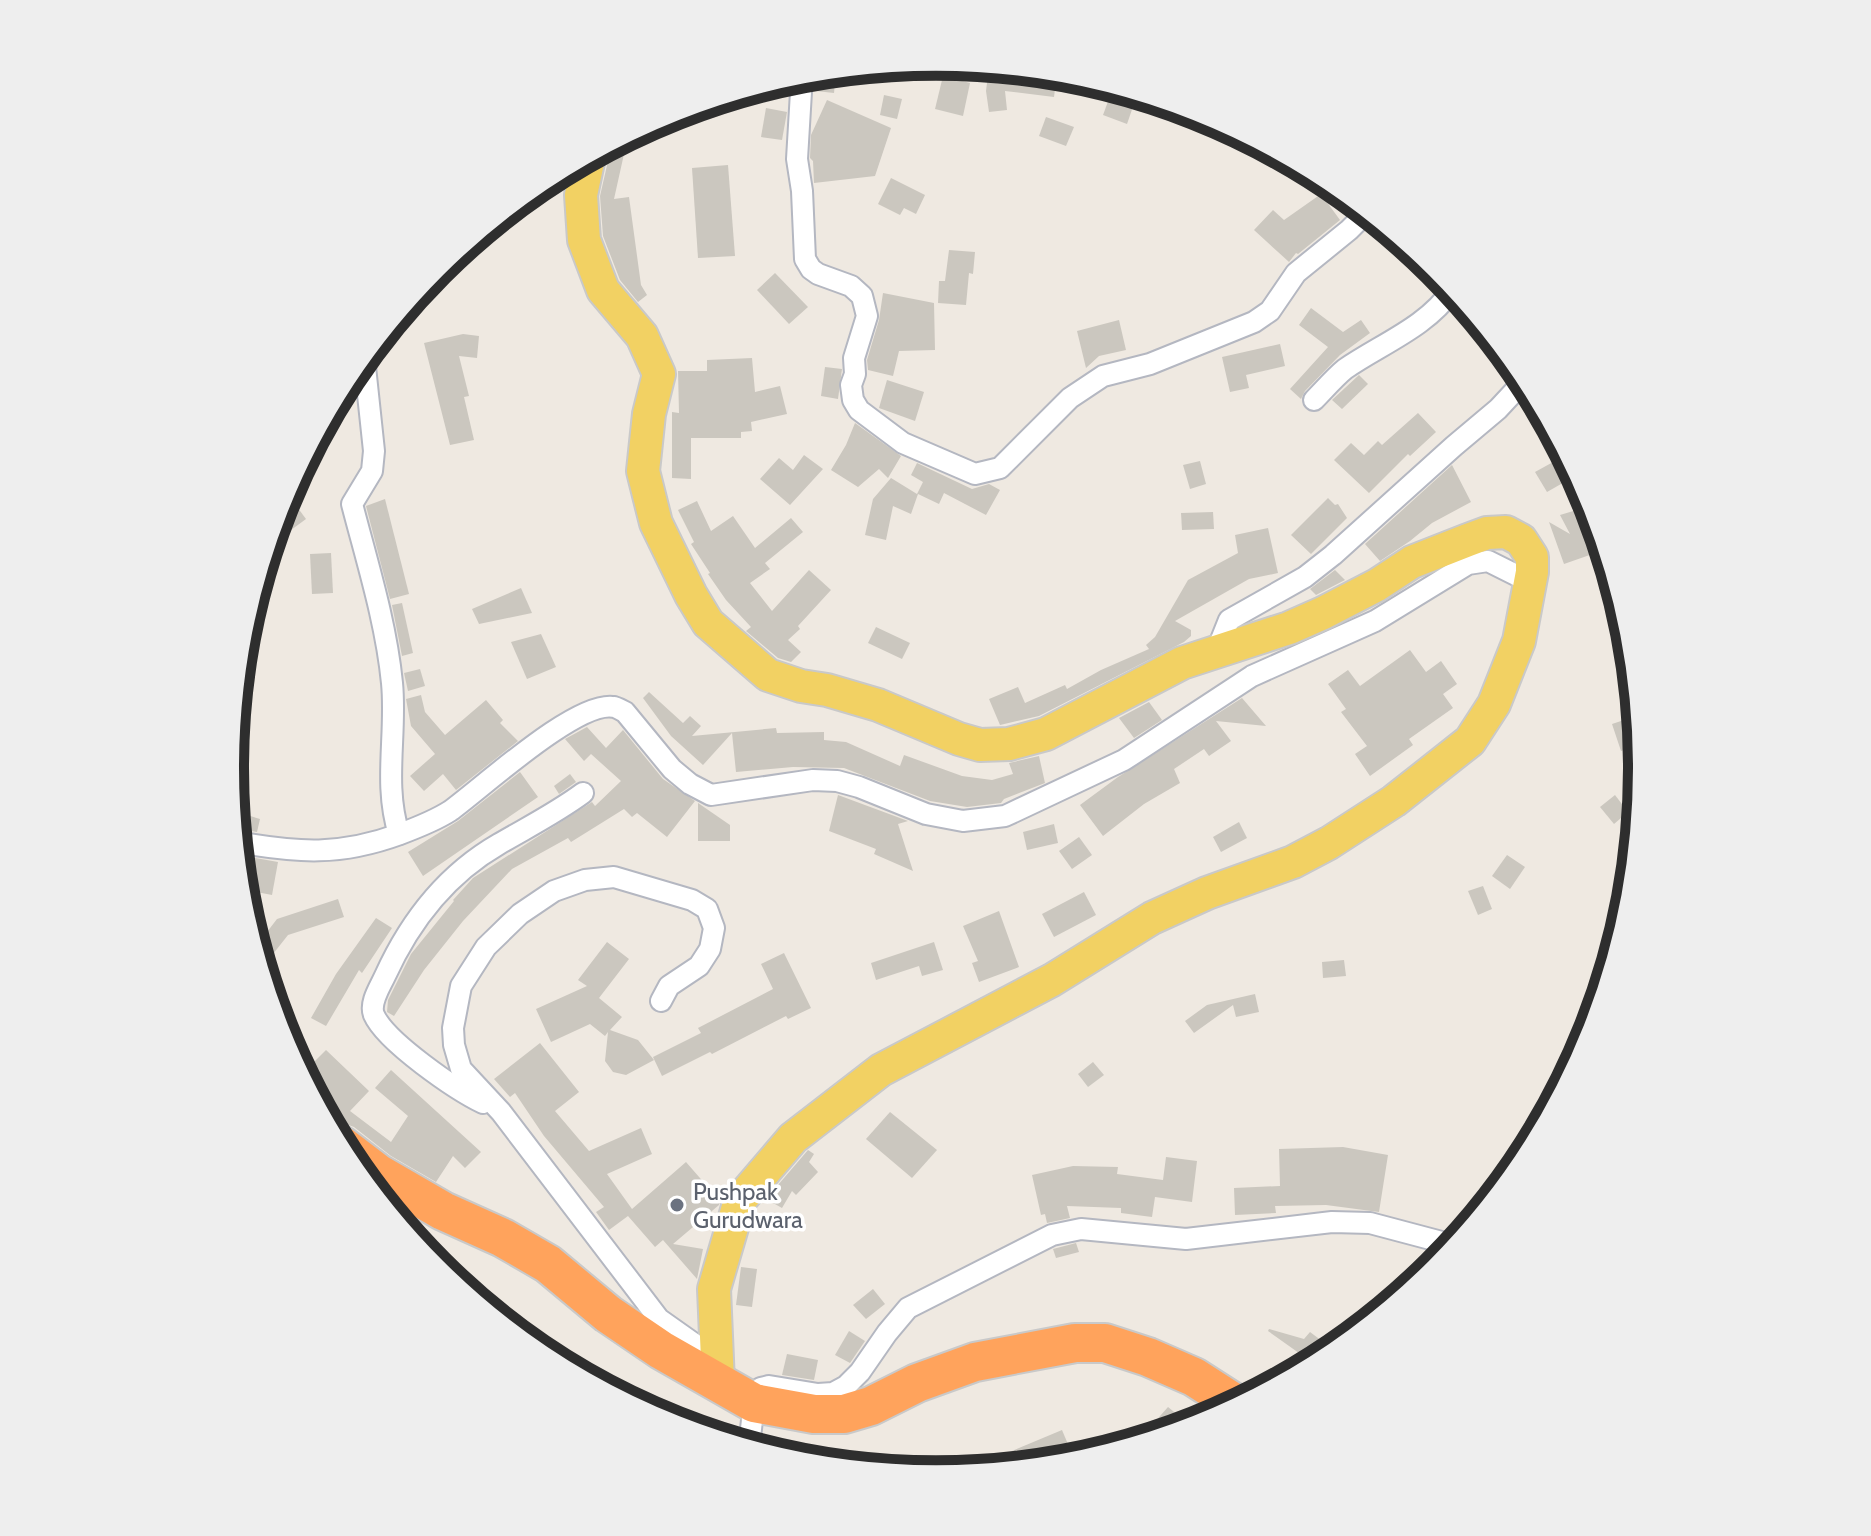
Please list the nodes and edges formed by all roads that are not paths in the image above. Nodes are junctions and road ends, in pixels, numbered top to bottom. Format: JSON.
{"nodes":[{"id":1,"x":801,"y":89,"type":"edge"},
{"id":2,"x":586,"y":171,"type":"edge"},
{"id":3,"x":1358,"y":220,"type":"edge"},
{"id":4,"x":1445,"y":300,"type":"edge"},
{"id":5,"x":367,"y":374,"type":"edge"},
{"id":6,"x":1515,"y":391,"type":"edge"},
{"id":7,"x":1314,"y":400,"type":"dead end"},
{"id":8,"x":1532,"y":572,"type":"junction"},
{"id":9,"x":1217,"y":650,"type":"junction"},
{"id":10,"x":583,"y":793,"type":"dead end"},
{"id":11,"x":399,"y":834,"type":"junction"},
{"id":12,"x":248,"y":844,"type":"edge"},
{"id":13,"x":661,"y":1001,"type":"dead end"},
{"id":14,"x":501,"y":1112,"type":"junction"},
{"id":15,"x":371,"y":1168,"type":"edge"},
{"id":16,"x":1440,"y":1241,"type":"edge"},
{"id":17,"x":718,"y":1372,"type":"junction"},
{"id":18,"x":1224,"y":1397,"type":"edge"},
{"id":19,"x":754,"y":1403,"type":"junction"},
{"id":20,"x":750,"y":1434,"type":"edge"}],
"edges":[{"from":1,"to":3,"type":"street"},
{"from":2,"to":9,"type":"main road"},
{"from":4,"to":7,"type":"street"},
{"from":5,"to":11,"type":"street"},
{"from":6,"to":9,"type":"street"},
{"from":8,"to":9,"type":"main road"},
{"from":8,"to":11,"type":"street"},
{"from":8,"to":17,"type":"main road"},
{"from":10,"to":14,"type":"street"},
{"from":11,"to":12,"type":"street"},
{"from":13,"to":14,"type":"street"},
{"from":14,"to":17,"type":"street"},
{"from":15,"to":17,"type":"highway"},
{"from":16,"to":19,"type":"street"},
{"from":17,"to":19,"type":"highway"},
{"from":18,"to":19,"type":"highway"},
{"from":19,"to":20,"type":"street"}]}
